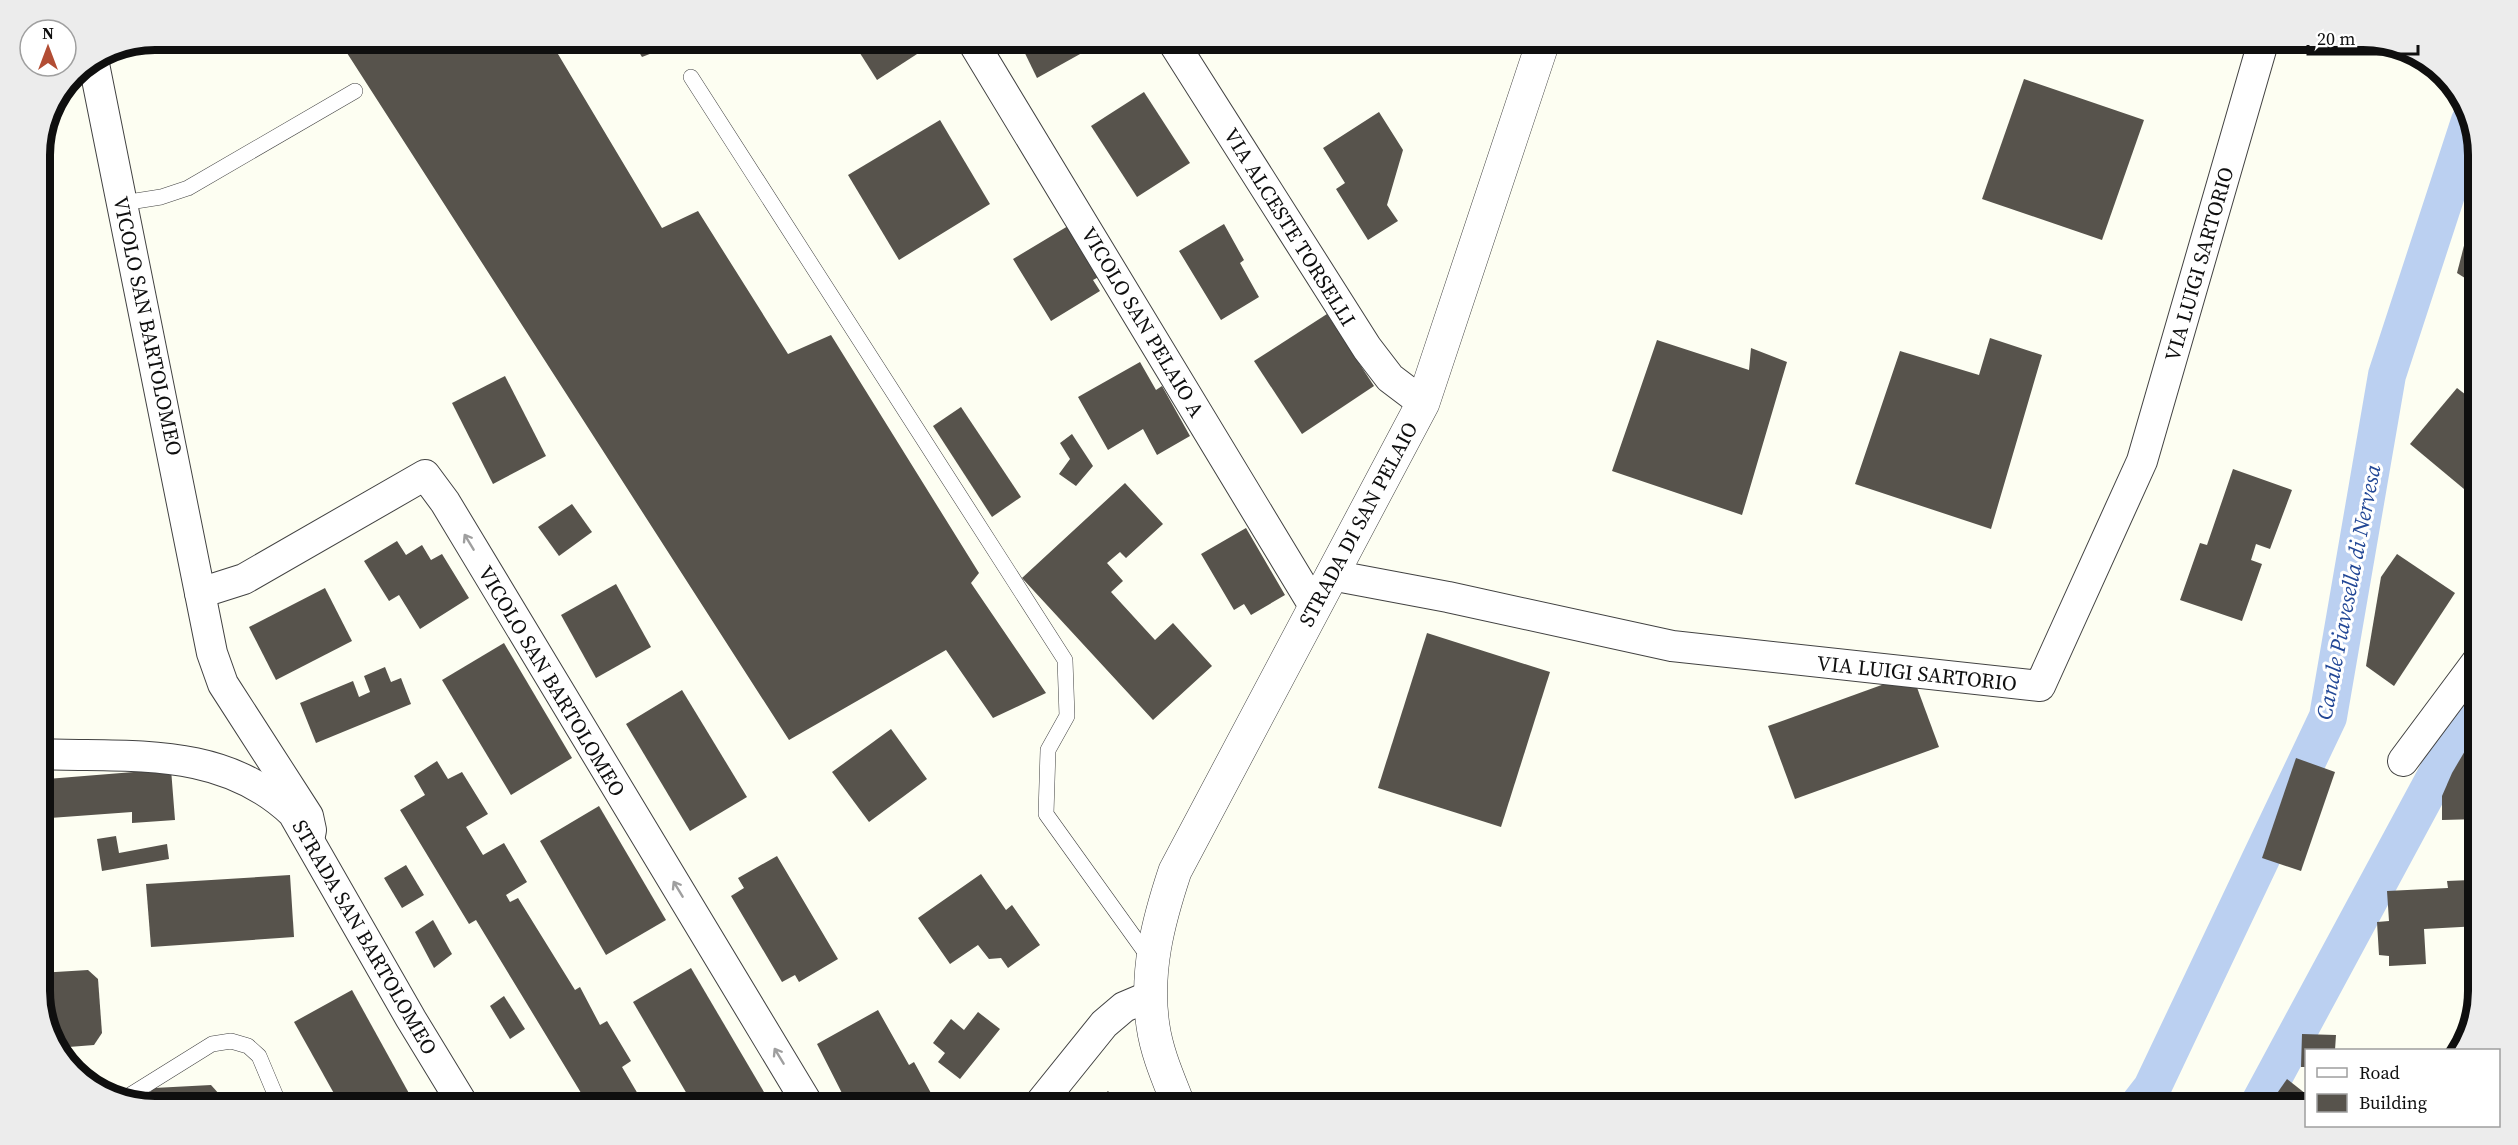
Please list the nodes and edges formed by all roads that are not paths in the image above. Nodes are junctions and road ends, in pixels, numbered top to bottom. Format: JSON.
{"nodes":[{"id":1,"x":979,"y":50,"type":"edge"},
{"id":2,"x":1178,"y":50,"type":"edge"},
{"id":3,"x":1540,"y":50,"type":"edge"},
{"id":4,"x":2261,"y":50,"type":"edge"},
{"id":5,"x":95,"y":68,"type":"edge"},
{"id":6,"x":691,"y":77,"type":"dead end"},
{"id":7,"x":355,"y":91,"type":"dead end"},
{"id":8,"x":123,"y":203,"type":"junction"},
{"id":9,"x":1424,"y":403,"type":"junction"},
{"id":10,"x":1331,"y":575,"type":"junction"},
{"id":11,"x":200,"y":593,"type":"junction"},
{"id":12,"x":1314,"y":606,"type":"junction"},
{"id":13,"x":2468,"y":674,"type":"edge"},
{"id":14,"x":50,"y":754,"type":"edge"},
{"id":15,"x":2403,"y":761,"type":"dead end"},
{"id":16,"x":309,"y":840,"type":"junction"},
{"id":17,"x":1152,"y":961,"type":"junction"},
{"id":18,"x":1150,"y":996,"type":"junction"},
{"id":19,"x":133,"y":1093,"type":"edge"},
{"id":20,"x":276,"y":1096,"type":"edge"},
{"id":21,"x":458,"y":1096,"type":"edge"},
{"id":22,"x":803,"y":1096,"type":"edge"},
{"id":23,"x":1046,"y":1096,"type":"edge"},
{"id":24,"x":1175,"y":1096,"type":"edge"}],
"edges":[{"from":1,"to":12,"type":"street","name":"VICOLO SAN PELAIO A"},
{"from":2,"to":9,"type":"street","name":"VIA ALCESTE TORSELLI"},
{"from":3,"to":9,"type":"street","name":"STRADA DI SAN PELAIO"},
{"from":4,"to":10,"type":"street","name":"VIA LUIGI SARTORIO"},
{"from":5,"to":8,"type":"street","name":"VICOLO SAN BARTOLOMEO"},
{"from":6,"to":17,"type":"lane"},
{"from":7,"to":8,"type":"lane"},
{"from":8,"to":11,"type":"street","name":"VICOLO SAN BARTOLOMEO"},
{"from":9,"to":10,"type":"street","name":"STRADA DI SAN PELAIO"},
{"from":10,"to":12,"type":"street","name":"STRADA DI SAN PELAIO"},
{"from":11,"to":16,"type":"street","name":"VICOLO SAN BARTOLOMEO"},
{"from":22,"to":11,"type":"street","name":"VICOLO SAN BARTOLOMEO","one_way":true},
{"from":12,"to":17,"type":"street","name":"STRADA DI SAN PELAIO"},
{"from":13,"to":15,"type":"street"},
{"from":14,"to":16,"type":"street","name":"STRADA SAN BARTOLOMEO"},
{"from":16,"to":21,"type":"street","name":"STRADA SAN BARTOLOMEO"},
{"from":17,"to":18,"type":"street","name":"STRADA DI SAN PELAIO"},
{"from":18,"to":23,"type":"street"},
{"from":18,"to":24,"type":"street","name":"STRADA DI SAN PELAIO"},
{"from":19,"to":20,"type":"lane"}]}
